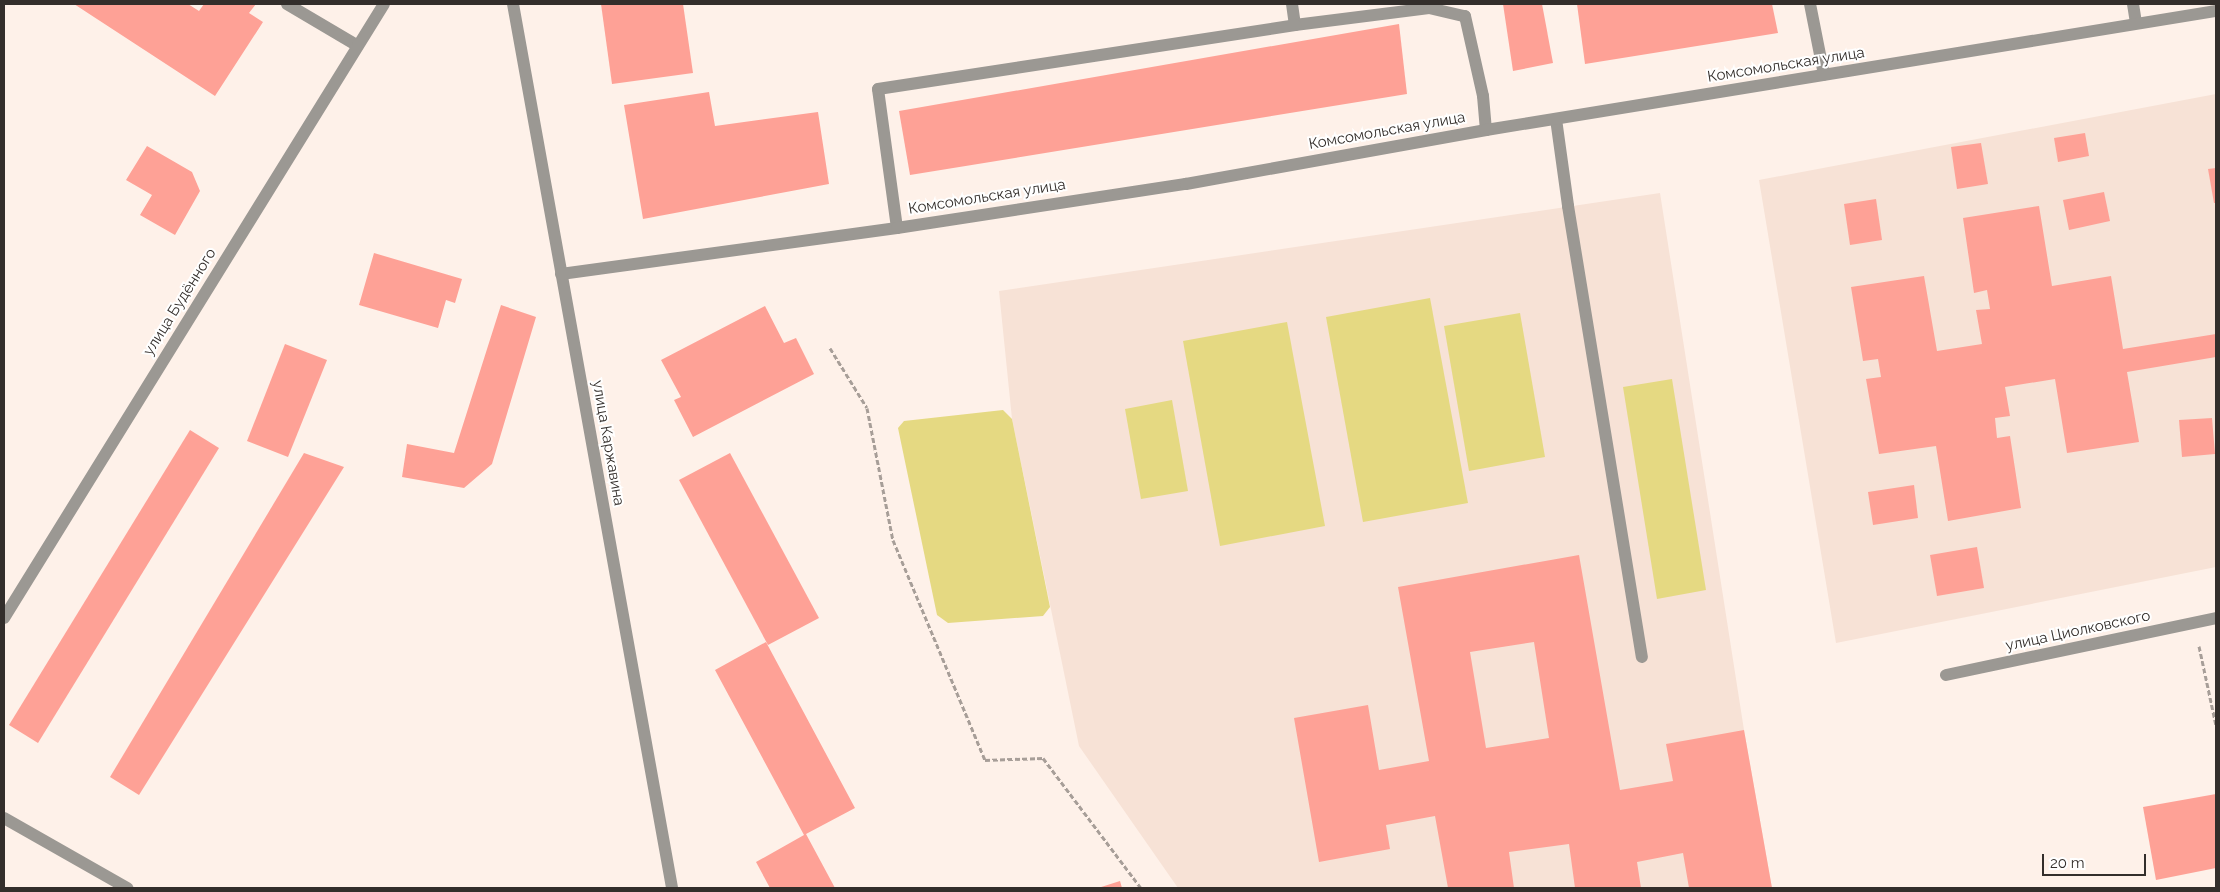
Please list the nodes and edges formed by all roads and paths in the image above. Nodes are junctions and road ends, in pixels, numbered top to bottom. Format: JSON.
{"nodes":[{"id":1,"x":288,"y":4,"type":"edge"},
{"id":2,"x":384,"y":4,"type":"edge"},
{"id":3,"x":513,"y":4,"type":"edge"},
{"id":4,"x":1292,"y":4,"type":"edge"},
{"id":5,"x":1810,"y":4,"type":"edge"},
{"id":6,"x":2133,"y":4,"type":"edge"},
{"id":7,"x":1464,"y":10,"type":"edge"},
{"id":8,"x":2216,"y":10,"type":"edge"},
{"id":9,"x":2136,"y":23,"type":"junction"},
{"id":10,"x":1295,"y":25,"type":"junction"},
{"id":11,"x":358,"y":46,"type":"junction"},
{"id":12,"x":1824,"y":75,"type":"junction"},
{"id":13,"x":1556,"y":119,"type":"junction"},
{"id":14,"x":1486,"y":130,"type":"junction"},
{"id":15,"x":897,"y":228,"type":"junction"},
{"id":16,"x":561,"y":274,"type":"junction"},
{"id":17,"x":830,"y":348,"type":"dead end"},
{"id":18,"x":4,"y":618,"type":"edge"},
{"id":19,"x":2216,"y":618,"type":"edge"},
{"id":20,"x":2194,"y":623,"type":"junction"},
{"id":21,"x":1642,"y":657,"type":"dead end"},
{"id":22,"x":1946,"y":675,"type":"dead end"},
{"id":23,"x":2216,"y":725,"type":"edge"},
{"id":24,"x":4,"y":818,"type":"edge"},
{"id":25,"x":127,"y":888,"type":"edge"},
{"id":26,"x":672,"y":888,"type":"edge"},
{"id":27,"x":1141,"y":888,"type":"edge"}],
"edges":[{"from":1,"to":11,"type":"street"},
{"from":2,"to":11,"type":"street","name":"улица Будённого"},
{"from":3,"to":16,"type":"street","name":"улица Каржавина"},
{"from":4,"to":10,"type":"street"},
{"from":5,"to":12,"type":"street"},
{"from":6,"to":9,"type":"street"},
{"from":7,"to":10,"type":"street"},
{"from":7,"to":14,"type":"street"},
{"from":8,"to":9,"type":"street","name":"Комсомольская улица"},
{"from":9,"to":12,"type":"street","name":"Комсомольская улица"},
{"from":10,"to":15,"type":"street"},
{"from":11,"to":18,"type":"street","name":"улица Будённого"},
{"from":12,"to":13,"type":"street","name":"Комсомольская улица"},
{"from":13,"to":14,"type":"street","name":"Комсомольская улица"},
{"from":13,"to":21,"type":"street"},
{"from":14,"to":15,"type":"street","name":"Комсомольская улица"},
{"from":15,"to":16,"type":"street","name":"Комсомольская улица"},
{"from":16,"to":26,"type":"street","name":"улица Каржавина"},
{"from":17,"to":27,"type":"path"},
{"from":19,"to":20,"type":"street","name":"улица Циолковского"},
{"from":20,"to":22,"type":"street","name":"улица Циолковского"},
{"from":20,"to":23,"type":"path"},
{"from":24,"to":25,"type":"street"}]}
